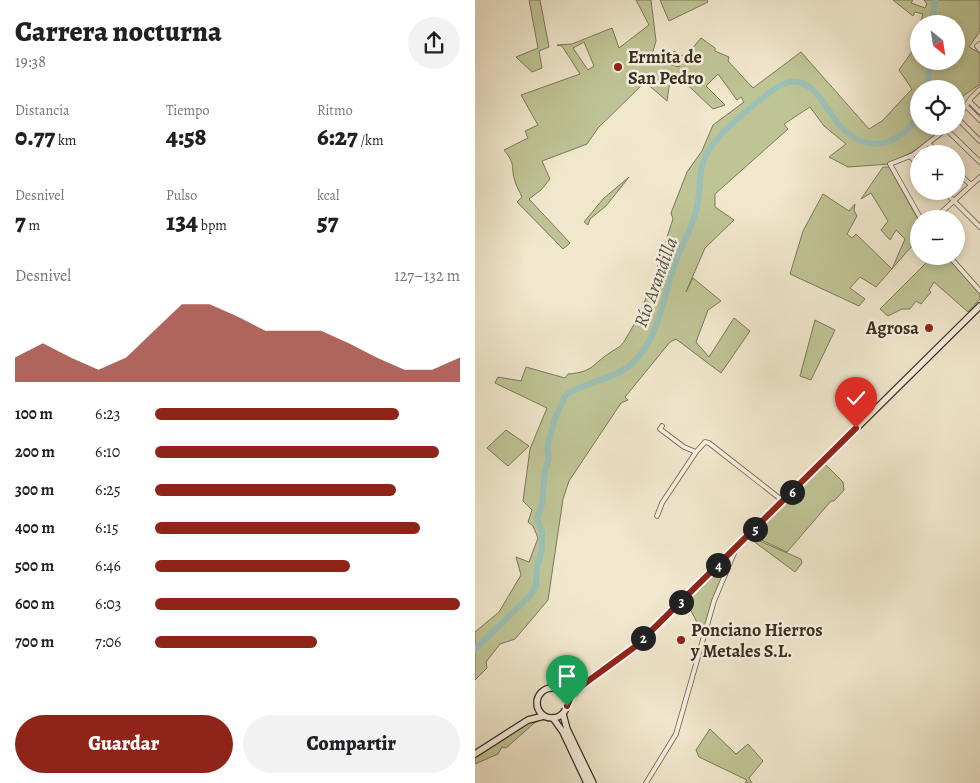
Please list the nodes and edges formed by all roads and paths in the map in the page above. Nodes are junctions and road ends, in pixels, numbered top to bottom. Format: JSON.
{"nodes":[{"id":1,"x":980,"y":44,"type":"edge"},
{"id":2,"x":980,"y":50,"type":"edge"},
{"id":3,"x":980,"y":90,"type":"edge"},
{"id":4,"x":969,"y":102,"type":"junction"},
{"id":5,"x":967,"y":107,"type":"junction"},
{"id":6,"x":965,"y":109,"type":"edge"},
{"id":7,"x":980,"y":112,"type":"edge"},
{"id":8,"x":980,"y":120,"type":"edge"},
{"id":9,"x":965,"y":127,"type":"edge"},
{"id":10,"x":940,"y":135,"type":"edge"},
{"id":11,"x":955,"y":135,"type":"edge"},
{"id":12,"x":980,"y":141,"type":"edge"},
{"id":13,"x":929,"y":144,"type":"edge"},
{"id":14,"x":910,"y":156,"type":"edge"},
{"id":15,"x":980,"y":162,"type":"edge"},
{"id":16,"x":980,"y":176,"type":"edge"},
{"id":17,"x":965,"y":179,"type":"edge"},
{"id":18,"x":971,"y":185,"type":"junction"},
{"id":19,"x":910,"y":199,"type":"edge"},
{"id":20,"x":955,"y":202,"type":"junction"},
{"id":21,"x":945,"y":210,"type":"edge"},
{"id":22,"x":980,"y":227,"type":"edge"},
{"id":23,"x":957,"y":265,"type":"edge"},
{"id":24,"x":980,"y":290,"type":"edge"},
{"id":25,"x":980,"y":306,"type":"edge"},
{"id":26,"x":662,"y":426,"type":"dead end"},
{"id":27,"x":696,"y":452,"type":"junction"},
{"id":28,"x":783,"y":500,"type":"junction"},
{"id":29,"x":657,"y":516,"type":"dead end"},
{"id":30,"x":736,"y":547,"type":"junction"},
{"id":31,"x":581,"y":685,"type":"junction"},
{"id":32,"x":562,"y":691,"type":"junction"},
{"id":33,"x":567,"y":702,"type":"junction"},
{"id":34,"x":537,"y":707,"type":"junction"},
{"id":35,"x":563,"y":714,"type":"junction"},
{"id":36,"x":544,"y":716,"type":"junction"},
{"id":37,"x":553,"y":718,"type":"junction"},
{"id":38,"x":527,"y":720,"type":"junction"},
{"id":39,"x":475,"y":754,"type":"edge"},
{"id":40,"x":587,"y":783,"type":"edge"},
{"id":41,"x":593,"y":783,"type":"edge"},
{"id":42,"x":646,"y":783,"type":"edge"}],
"edges":[{"from":1,"to":2,"type":"street"},
{"from":3,"to":4,"type":"street"},
{"from":4,"to":5,"type":"street"},
{"from":4,"to":7,"type":"street"},
{"from":5,"to":6,"type":"street"},
{"from":5,"to":8,"type":"street"},
{"from":9,"to":12,"type":"street"},
{"from":10,"to":13,"type":"street"},
{"from":11,"to":15,"type":"street"},
{"from":14,"to":19,"type":"street"},
{"from":16,"to":18,"type":"street"},
{"from":17,"to":18,"type":"street"},
{"from":18,"to":20,"type":"street"},
{"from":20,"to":21,"type":"street"},
{"from":20,"to":22,"type":"street"},
{"from":23,"to":24,"type":"street"},
{"from":25,"to":28,"type":"main road"},
{"from":26,"to":27,"type":"street"},
{"from":27,"to":28,"type":"street"},
{"from":27,"to":29,"type":"street"},
{"from":28,"to":30,"type":"main road"},
{"from":30,"to":31,"type":"main road"},
{"from":30,"to":42,"type":"street"},
{"from":31,"to":32,"type":"main road"},
{"from":31,"to":33,"type":"main road"},
{"from":32,"to":33,"type":"main road"},
{"from":32,"to":34,"type":"main road"},
{"from":33,"to":35,"type":"main road"},
{"from":34,"to":36,"type":"main road"},
{"from":34,"to":38,"type":"main road"},
{"from":35,"to":37,"type":"main road"},
{"from":35,"to":41,"type":"main road"},
{"from":36,"to":37,"type":"main road"},
{"from":36,"to":38,"type":"main road"},
{"from":37,"to":40,"type":"main road"},
{"from":38,"to":39,"type":"main road"}]}
